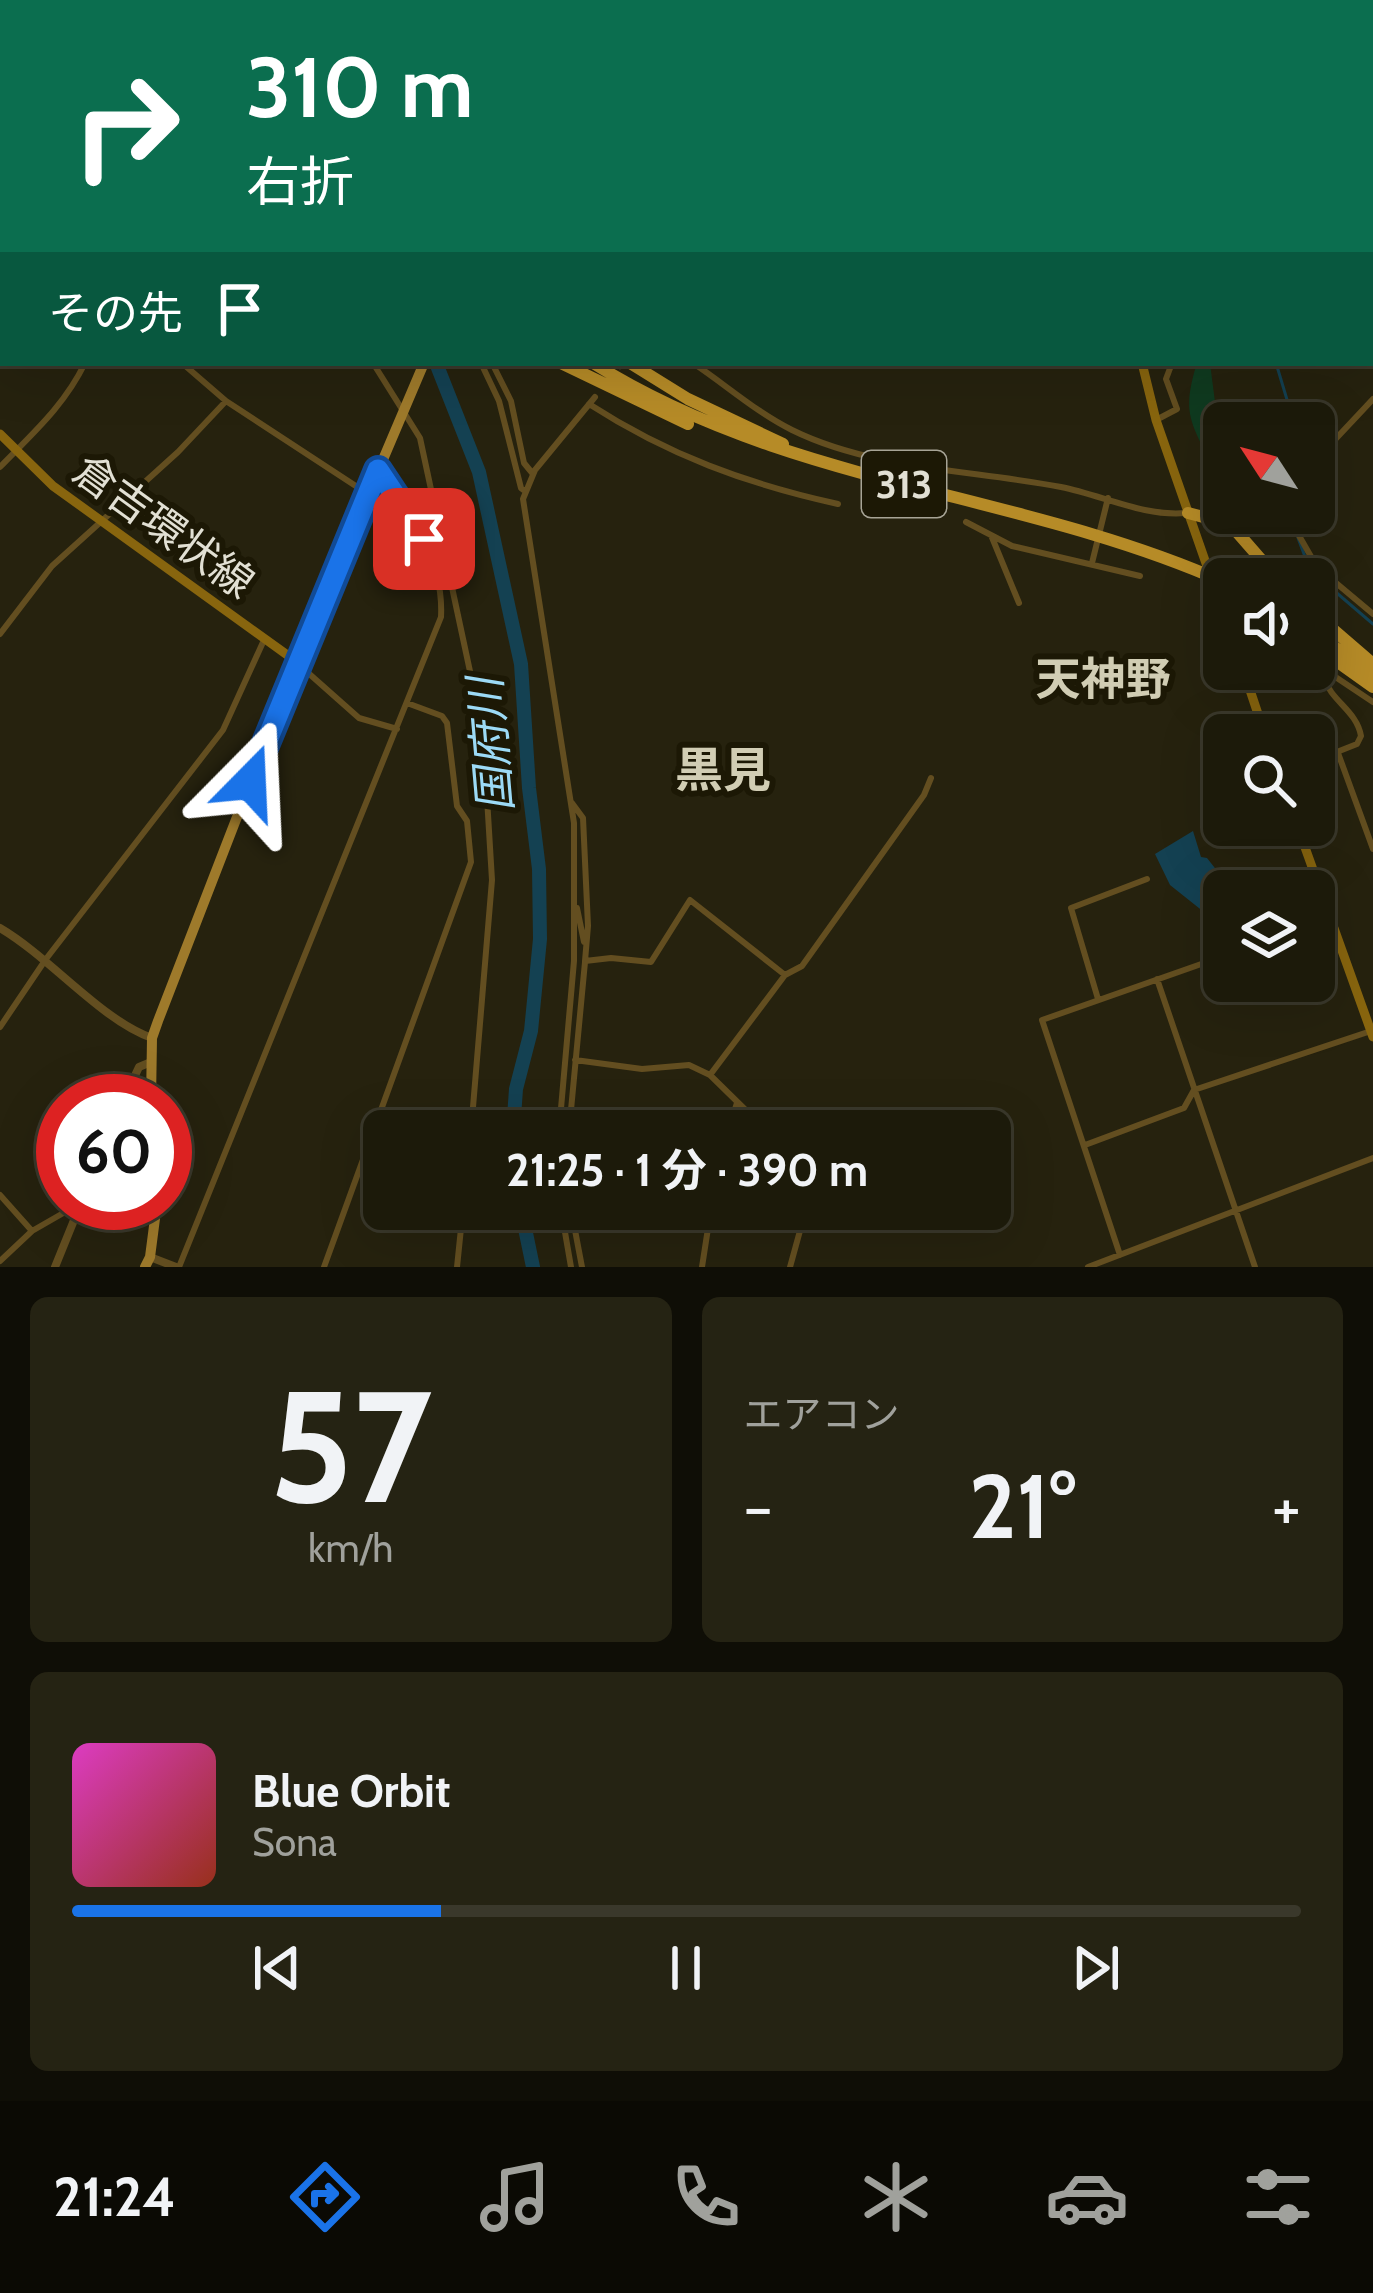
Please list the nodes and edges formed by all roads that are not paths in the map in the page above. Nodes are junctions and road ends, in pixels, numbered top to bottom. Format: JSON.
{"nodes":[{"id":1,"x":84,"y":366,"type":"edge"},
{"id":2,"x":185,"y":366,"type":"edge"},
{"id":3,"x":375,"y":366,"type":"edge"},
{"id":4,"x":423,"y":366,"type":"edge"},
{"id":5,"x":482,"y":366,"type":"edge"},
{"id":6,"x":494,"y":366,"type":"edge"},
{"id":7,"x":567,"y":366,"type":"edge"},
{"id":8,"x":598,"y":366,"type":"edge"},
{"id":9,"x":610,"y":366,"type":"edge"},
{"id":10,"x":635,"y":366,"type":"edge"},
{"id":11,"x":697,"y":366,"type":"edge"},
{"id":12,"x":1143,"y":366,"type":"edge"},
{"id":13,"x":1171,"y":366,"type":"edge"},
{"id":14,"x":1373,"y":400,"type":"edge"},
{"id":15,"x":226,"y":401,"type":"junction"},
{"id":16,"x":405,"y":405,"type":"junction"},
{"id":17,"x":1156,"y":420,"type":"junction"},
{"id":18,"x":0,"y":434,"type":"edge"},
{"id":19,"x":1335,"y":440,"type":"edge"},
{"id":20,"x":782,"y":448,"type":"junction"},
{"id":21,"x":15,"y":452,"type":"junction"},
{"id":22,"x":0,"y":467,"type":"edge"},
{"id":23,"x":378,"y":470,"type":"junction"},
{"id":24,"x":533,"y":474,"type":"junction"},
{"id":25,"x":525,"y":491,"type":"junction"},
{"id":26,"x":368,"y":494,"type":"junction"},
{"id":27,"x":1107,"y":502,"type":"junction"},
{"id":28,"x":838,"y":504,"type":"dead end"},
{"id":29,"x":1188,"y":513,"type":"junction"},
{"id":30,"x":100,"y":522,"type":"junction"},
{"id":31,"x":966,"y":522,"type":"dead end"},
{"id":32,"x":1298,"y":534,"type":"edge"},
{"id":33,"x":991,"y":535,"type":"junction"},
{"id":34,"x":1206,"y":558,"type":"edge"},
{"id":35,"x":1260,"y":558,"type":"edge"},
{"id":36,"x":1093,"y":560,"type":"junction"},
{"id":37,"x":1203,"y":573,"type":"edge"},
{"id":38,"x":1140,"y":576,"type":"dead end"},
{"id":39,"x":1019,"y":602,"type":"dead end"},
{"id":40,"x":1373,"y":614,"type":"edge"},
{"id":41,"x":1335,"y":633,"type":"edge"},
{"id":42,"x":0,"y":634,"type":"edge"},
{"id":43,"x":265,"y":639,"type":"junction"},
{"id":44,"x":1335,"y":643,"type":"edge"},
{"id":45,"x":1335,"y":660,"type":"edge"},
{"id":46,"x":297,"y":662,"type":"junction"},
{"id":47,"x":1373,"y":669,"type":"edge"},
{"id":48,"x":1373,"y":687,"type":"edge"},
{"id":49,"x":1373,"y":702,"type":"edge"},
{"id":50,"x":407,"y":703,"type":"junction"},
{"id":51,"x":397,"y":729,"type":"junction"},
{"id":52,"x":1338,"y":753,"type":"junction"},
{"id":53,"x":1335,"y":754,"type":"edge"},
{"id":54,"x":931,"y":778,"type":"dead end"},
{"id":55,"x":572,"y":803,"type":"junction"},
{"id":56,"x":1373,"y":849,"type":"edge"},
{"id":57,"x":1148,"y":879,"type":"dead end"},
{"id":58,"x":576,"y":905,"type":"junction"},
{"id":59,"x":0,"y":928,"type":"edge"},
{"id":60,"x":1335,"y":934,"type":"edge"},
{"id":61,"x":46,"y":958,"type":"junction"},
{"id":62,"x":585,"y":962,"type":"junction"},
{"id":63,"x":1203,"y":963,"type":"edge"},
{"id":64,"x":785,"y":974,"type":"junction"},
{"id":65,"x":1157,"y":979,"type":"junction"},
{"id":66,"x":1098,"y":998,"type":"junction"},
{"id":67,"x":0,"y":1027,"type":"edge"},
{"id":68,"x":1372,"y":1034,"type":"edge"},
{"id":69,"x":152,"y":1038,"type":"junction"},
{"id":70,"x":574,"y":1060,"type":"junction"},
{"id":71,"x":151,"y":1062,"type":"junction"},
{"id":72,"x":136,"y":1074,"type":"edge"},
{"id":73,"x":151,"y":1074,"type":"edge"},
{"id":74,"x":710,"y":1076,"type":"junction"},
{"id":75,"x":1195,"y":1090,"type":"junction"},
{"id":76,"x":737,"y":1102,"type":"junction"},
{"id":77,"x":473,"y":1110,"type":"edge"},
{"id":78,"x":561,"y":1110,"type":"edge"},
{"id":79,"x":570,"y":1110,"type":"edge"},
{"id":80,"x":735,"y":1110,"type":"edge"},
{"id":81,"x":745,"y":1110,"type":"edge"},
{"id":82,"x":1085,"y":1144,"type":"junction"},
{"id":83,"x":1373,"y":1158,"type":"edge"},
{"id":84,"x":0,"y":1195,"type":"edge"},
{"id":85,"x":1235,"y":1211,"type":"junction"},
{"id":86,"x":36,"y":1229,"type":"edge"},
{"id":87,"x":69,"y":1230,"type":"edge"},
{"id":88,"x":152,"y":1230,"type":"edge"},
{"id":89,"x":461,"y":1230,"type":"edge"},
{"id":90,"x":565,"y":1230,"type":"edge"},
{"id":91,"x":576,"y":1230,"type":"edge"},
{"id":92,"x":708,"y":1230,"type":"edge"},
{"id":93,"x":800,"y":1230,"type":"edge"},
{"id":94,"x":32,"y":1231,"type":"junction"},
{"id":95,"x":1120,"y":1255,"type":"junction"},
{"id":96,"x":0,"y":1261,"type":"edge"},
{"id":97,"x":147,"y":1262,"type":"edge"},
{"id":98,"x":55,"y":1267,"type":"edge"},
{"id":99,"x":178,"y":1267,"type":"edge"},
{"id":100,"x":324,"y":1267,"type":"edge"},
{"id":101,"x":457,"y":1267,"type":"edge"},
{"id":102,"x":571,"y":1267,"type":"edge"},
{"id":103,"x":582,"y":1267,"type":"edge"},
{"id":104,"x":703,"y":1267,"type":"edge"},
{"id":105,"x":790,"y":1267,"type":"edge"},
{"id":106,"x":1088,"y":1267,"type":"edge"},
{"id":107,"x":1255,"y":1267,"type":"edge"}],
"edges":[{"from":1,"to":21,"type":"street"},
{"from":2,"to":15,"type":"street"},
{"from":3,"to":16,"type":"street"},
{"from":4,"to":16,"type":"main road"},
{"from":5,"to":25,"type":"street"},
{"from":6,"to":24,"type":"street"},
{"from":7,"to":20,"type":"highway"},
{"from":8,"to":20,"type":"highway","number":"313"},
{"from":9,"to":20,"type":"highway","number":"313"},
{"from":10,"to":20,"type":"highway"},
{"from":11,"to":27,"type":"street"},
{"from":12,"to":17,"type":"main road"},
{"from":13,"to":17,"type":"street"},
{"from":14,"to":19,"type":"street"},
{"from":15,"to":26,"type":"street"},
{"from":15,"to":30,"type":"street"},
{"from":16,"to":23,"type":"main road"},
{"from":16,"to":77,"type":"street"},
{"from":17,"to":29,"type":"main road"},
{"from":18,"to":21,"type":"main road","name":"倉吉環状線"},
{"from":20,"to":37,"type":"highway","number":"313"},
{"from":21,"to":22,"type":"street"},
{"from":21,"to":30,"type":"main road","name":"倉吉環状線"},
{"from":23,"to":26,"type":"main road"},
{"from":23,"to":50,"type":"street"},
{"from":24,"to":25,"type":"street"},
{"from":24,"to":28,"type":"street"},
{"from":25,"to":55,"type":"street"},
{"from":26,"to":46,"type":"main road"},
{"from":27,"to":29,"type":"street"},
{"from":27,"to":36,"type":"street"},
{"from":29,"to":34,"type":"main road"},
{"from":29,"to":35,"type":"highway"},
{"from":30,"to":42,"type":"street"},
{"from":30,"to":43,"type":"main road","name":"倉吉環状線"},
{"from":31,"to":33,"type":"street"},
{"from":32,"to":40,"type":"street"},
{"from":33,"to":36,"type":"street"},
{"from":33,"to":39,"type":"street"},
{"from":36,"to":38,"type":"street"},
{"from":41,"to":47,"type":"highway"},
{"from":43,"to":46,"type":"main road","name":"倉吉環状線"},
{"from":43,"to":61,"type":"street"},
{"from":44,"to":47,"type":"highway"},
{"from":45,"to":48,"type":"highway"},
{"from":46,"to":51,"type":"street"},
{"from":46,"to":69,"type":"main road"},
{"from":49,"to":52,"type":"street"},
{"from":50,"to":51,"type":"street"},
{"from":50,"to":100,"type":"street"},
{"from":51,"to":99,"type":"street"},
{"from":52,"to":53,"type":"street"},
{"from":52,"to":56,"type":"street"},
{"from":54,"to":64,"type":"street"},
{"from":55,"to":58,"type":"street"},
{"from":55,"to":62,"type":"street"},
{"from":57,"to":66,"type":"street"},
{"from":58,"to":62,"type":"street"},
{"from":58,"to":78,"type":"street"},
{"from":59,"to":61,"type":"street"},
{"from":60,"to":68,"type":"main road"},
{"from":61,"to":67,"type":"street"},
{"from":61,"to":69,"type":"street"},
{"from":62,"to":64,"type":"street"},
{"from":62,"to":70,"type":"street"},
{"from":63,"to":65,"type":"street"},
{"from":64,"to":74,"type":"street"},
{"from":65,"to":66,"type":"street"},
{"from":65,"to":75,"type":"street"},
{"from":66,"to":82,"type":"street"},
{"from":68,"to":75,"type":"street"},
{"from":69,"to":71,"type":"main road"},
{"from":70,"to":74,"type":"street"},
{"from":70,"to":79,"type":"street"},
{"from":71,"to":72,"type":"street"},
{"from":71,"to":73,"type":"main road"},
{"from":74,"to":76,"type":"street"},
{"from":75,"to":82,"type":"street"},
{"from":75,"to":85,"type":"street"},
{"from":76,"to":80,"type":"street"},
{"from":76,"to":81,"type":"street"},
{"from":82,"to":95,"type":"street"},
{"from":83,"to":85,"type":"street"},
{"from":84,"to":94,"type":"street"},
{"from":85,"to":95,"type":"street"},
{"from":85,"to":107,"type":"street"},
{"from":86,"to":94,"type":"street"},
{"from":87,"to":98,"type":"street"},
{"from":88,"to":97,"type":"main road"},
{"from":89,"to":101,"type":"street"},
{"from":90,"to":102,"type":"street"},
{"from":91,"to":103,"type":"street"},
{"from":92,"to":104,"type":"street"},
{"from":93,"to":105,"type":"street"},
{"from":94,"to":96,"type":"street"},
{"from":95,"to":106,"type":"street"},
{"from":97,"to":99,"type":"street"}]}
